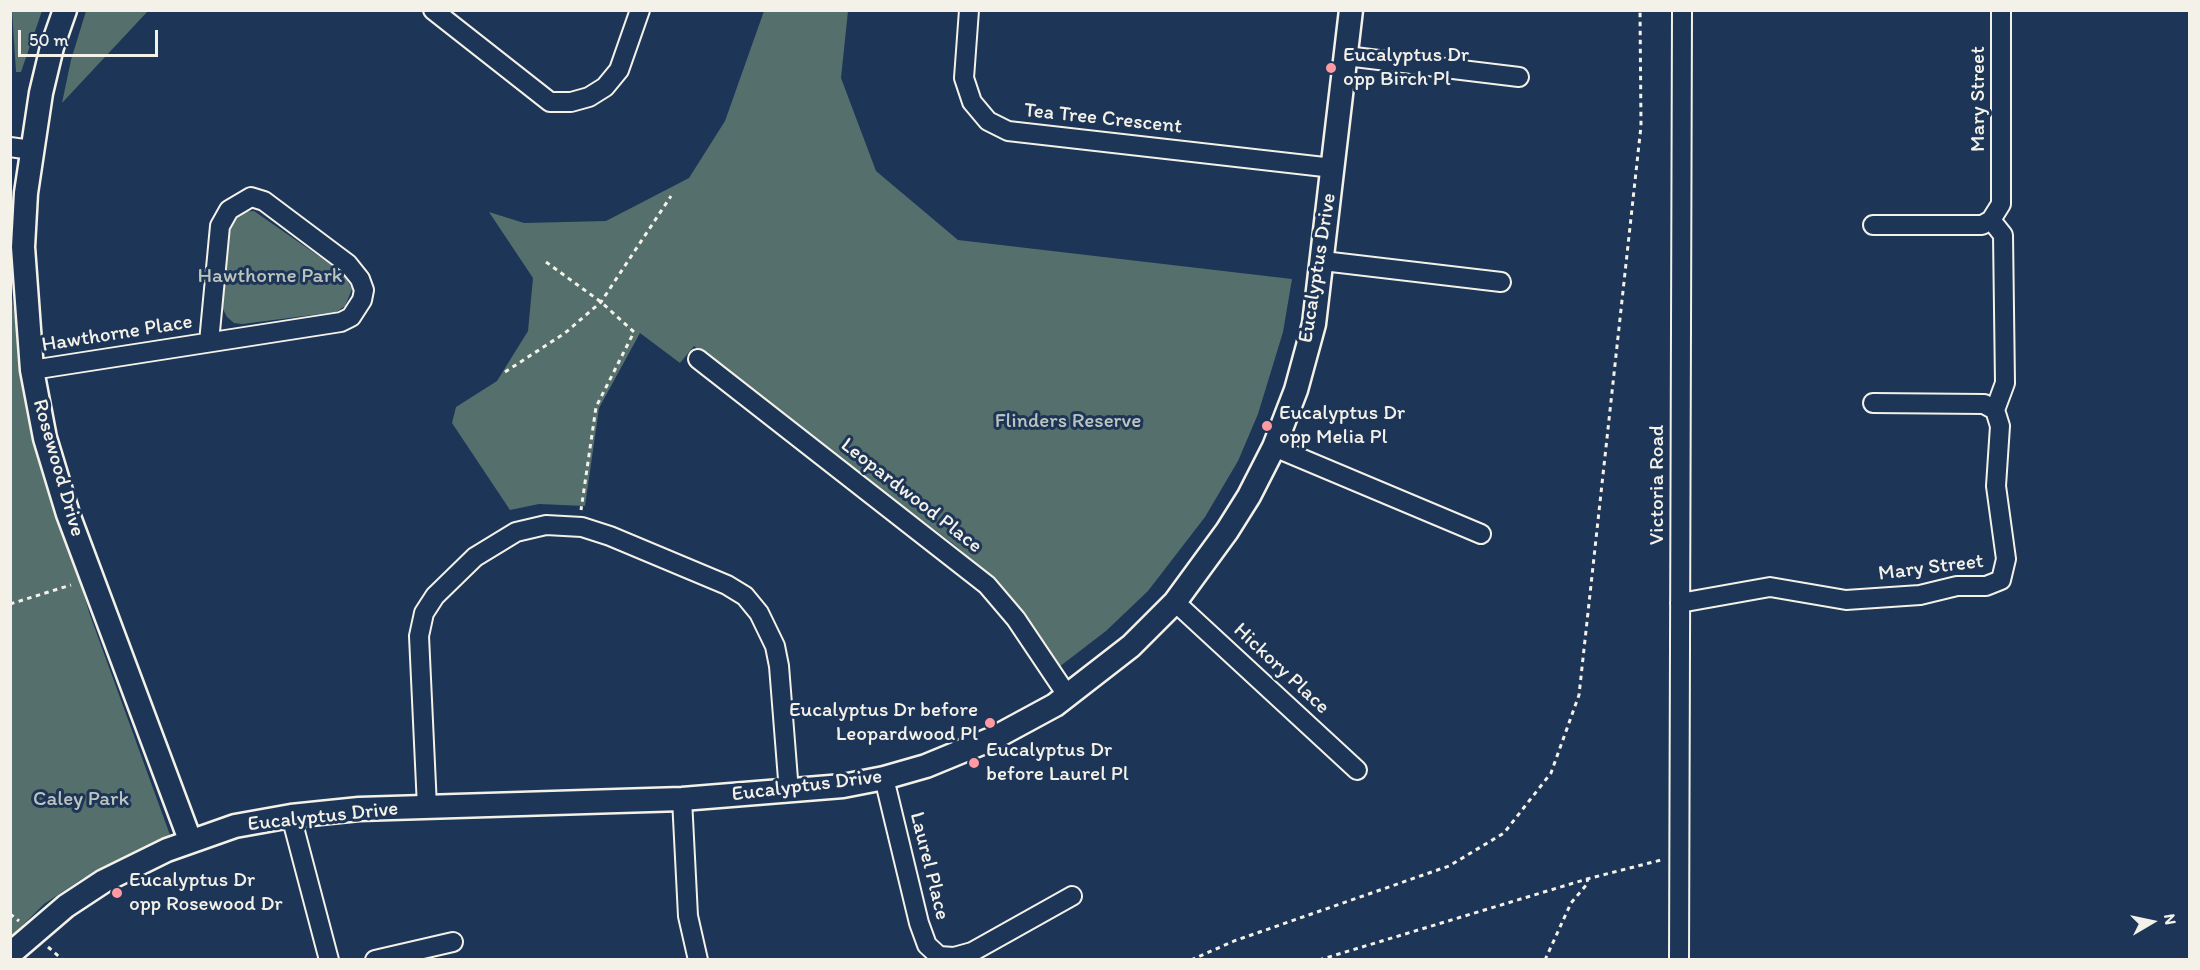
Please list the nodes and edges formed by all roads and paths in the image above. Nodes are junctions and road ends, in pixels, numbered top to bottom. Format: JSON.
{"nodes":[{"id":1,"x":65,"y":10,"type":"edge"},
{"id":2,"x":433,"y":10,"type":"edge"},
{"id":3,"x":640,"y":10,"type":"edge"},
{"id":4,"x":969,"y":10,"type":"edge"},
{"id":5,"x":1351,"y":10,"type":"edge"},
{"id":6,"x":1640,"y":10,"type":"edge"},
{"id":7,"x":1682,"y":10,"type":"edge"},
{"id":8,"x":2001,"y":10,"type":"edge"},
{"id":9,"x":1346,"y":56,"type":"junction"},
{"id":10,"x":1519,"y":77,"type":"dead end"},
{"id":11,"x":21,"y":148,"type":"edge"},
{"id":12,"x":1333,"y":168,"type":"junction"},
{"id":13,"x":671,"y":196,"type":"dead end"},
{"id":14,"x":1986,"y":223,"type":"junction"},
{"id":15,"x":1873,"y":225,"type":"dead end"},
{"id":16,"x":1323,"y":261,"type":"junction"},
{"id":17,"x":546,"y":262,"type":"dead end"},
{"id":18,"x":1501,"y":282,"type":"dead end"},
{"id":19,"x":601,"y":302,"type":"junction"},
{"id":20,"x":209,"y":342,"type":"junction"},
{"id":21,"x":698,"y":359,"type":"dead end"},
{"id":22,"x":32,"y":370,"type":"junction"},
{"id":23,"x":505,"y":372,"type":"dead end"},
{"id":24,"x":1873,"y":404,"type":"dead end"},
{"id":25,"x":1995,"y":411,"type":"junction"},
{"id":26,"x":1274,"y":447,"type":"junction"},
{"id":27,"x":582,"y":527,"type":"junction"},
{"id":28,"x":1481,"y":534,"type":"dead end"},
{"id":29,"x":71,"y":585,"type":"dead end"},
{"id":30,"x":1174,"y":602,"type":"junction"},
{"id":31,"x":1680,"y":603,"type":"junction"},
{"id":32,"x":10,"y":604,"type":"edge"},
{"id":33,"x":1067,"y":695,"type":"junction"},
{"id":34,"x":1357,"y":770,"type":"dead end"},
{"id":35,"x":884,"y":778,"type":"junction"},
{"id":36,"x":789,"y":792,"type":"junction"},
{"id":37,"x":682,"y":800,"type":"junction"},
{"id":38,"x":427,"y":807,"type":"junction"},
{"id":39,"x":291,"y":816,"type":"junction"},
{"id":40,"x":190,"y":840,"type":"junction"},
{"id":41,"x":1681,"y":856,"type":"junction"},
{"id":42,"x":1587,"y":879,"type":"junction"},
{"id":43,"x":1072,"y":896,"type":"dead end"},
{"id":44,"x":453,"y":942,"type":"dead end"},
{"id":45,"x":10,"y":954,"type":"edge"},
{"id":46,"x":329,"y":960,"type":"edge"},
{"id":47,"x":375,"y":960,"type":"edge"},
{"id":48,"x":698,"y":960,"type":"edge"},
{"id":49,"x":1191,"y":960,"type":"edge"},
{"id":50,"x":1319,"y":960,"type":"edge"},
{"id":51,"x":1545,"y":960,"type":"edge"},
{"id":52,"x":1679,"y":960,"type":"edge"}],
"edges":[{"from":1,"to":11,"type":"street","name":"Rosewood Drive"},
{"from":2,"to":3,"type":"street"},
{"from":4,"to":12,"type":"street","name":"Tea Tree Crescent"},
{"from":5,"to":9,"type":"street","name":"Eucalyptus Drive"},
{"from":6,"to":49,"type":"path"},
{"from":7,"to":31,"type":"street","name":"Victoria Road"},
{"from":8,"to":14,"type":"street","name":"Mary Street"},
{"from":9,"to":10,"type":"street"},
{"from":9,"to":12,"type":"street","name":"Eucalyptus Drive"},
{"from":11,"to":22,"type":"street","name":"Rosewood Drive"},
{"from":12,"to":16,"type":"street","name":"Eucalyptus Drive"},
{"from":13,"to":19,"type":"path"},
{"from":14,"to":15,"type":"street"},
{"from":14,"to":25,"type":"street","name":"Mary Street"},
{"from":16,"to":18,"type":"street"},
{"from":16,"to":26,"type":"street","name":"Eucalyptus Drive"},
{"from":17,"to":19,"type":"path"},
{"from":19,"to":23,"type":"path"},
{"from":19,"to":27,"type":"path"},
{"from":20,"to":20,"type":"street","name":"Hawthorne Place"},
{"from":20,"to":22,"type":"street","name":"Hawthorne Place"},
{"from":21,"to":33,"type":"street","name":"Leopardwood Place"},
{"from":22,"to":40,"type":"street","name":"Rosewood Drive"},
{"from":24,"to":25,"type":"street"},
{"from":25,"to":31,"type":"street","name":"Mary Street"},
{"from":26,"to":28,"type":"street"},
{"from":26,"to":30,"type":"street","name":"Eucalyptus Drive"},
{"from":27,"to":36,"type":"street"},
{"from":27,"to":38,"type":"street"},
{"from":29,"to":32,"type":"path"},
{"from":30,"to":33,"type":"street","name":"Eucalyptus Drive"},
{"from":30,"to":34,"type":"street","name":"Hickory Place"},
{"from":31,"to":41,"type":"street","name":"Victoria Road"},
{"from":33,"to":35,"type":"street","name":"Eucalyptus Drive"},
{"from":35,"to":36,"type":"street","name":"Eucalyptus Drive"},
{"from":35,"to":43,"type":"street","name":"Laurel Place"},
{"from":36,"to":37,"type":"street","name":"Eucalyptus Drive"},
{"from":37,"to":38,"type":"street","name":"Eucalyptus Drive"},
{"from":37,"to":48,"type":"street"},
{"from":38,"to":39,"type":"street","name":"Eucalyptus Drive"},
{"from":39,"to":40,"type":"street","name":"Eucalyptus Drive"},
{"from":39,"to":46,"type":"street"},
{"from":40,"to":45,"type":"street","name":"Eucalyptus Drive"},
{"from":41,"to":42,"type":"path"},
{"from":41,"to":52,"type":"street","name":"Victoria Road"},
{"from":42,"to":50,"type":"path"},
{"from":42,"to":51,"type":"path"},
{"from":44,"to":47,"type":"street"}]}
